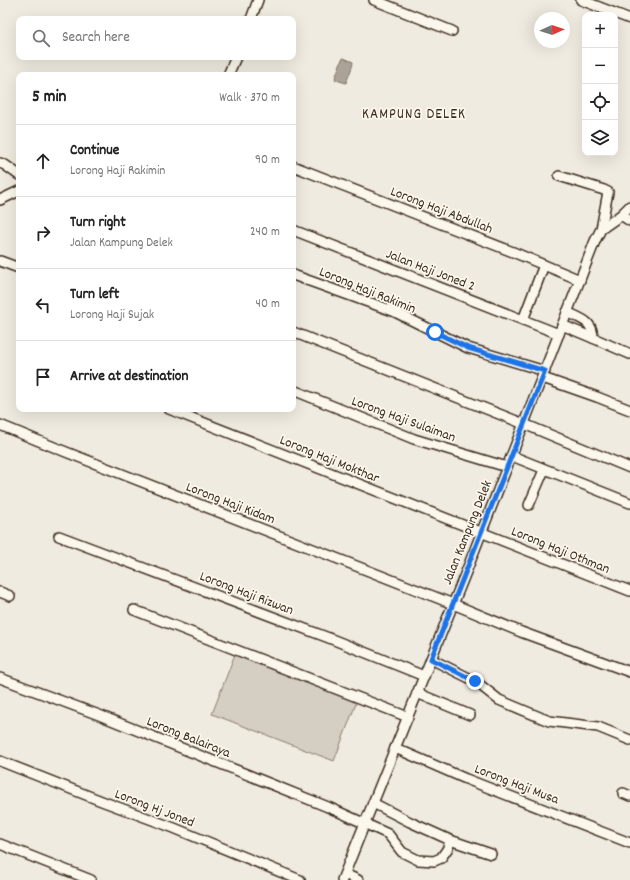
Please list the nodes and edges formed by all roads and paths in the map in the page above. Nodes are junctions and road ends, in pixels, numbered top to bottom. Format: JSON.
{"nodes":[{"id":1,"x":258,"y":0,"type":"edge"},
{"id":2,"x":374,"y":0,"type":"edge"},
{"id":3,"x":581,"y":0,"type":"edge"},
{"id":4,"x":252,"y":16,"type":"edge"},
{"id":5,"x":630,"y":19,"type":"edge"},
{"id":6,"x":452,"y":31,"type":"dead end"},
{"id":7,"x":235,"y":60,"type":"edge"},
{"id":8,"x":229,"y":72,"type":"edge"},
{"id":9,"x":0,"y":163,"type":"edge"},
{"id":10,"x":296,"y":167,"type":"edge"},
{"id":11,"x":16,"y":174,"type":"edge"},
{"id":12,"x":559,"y":176,"type":"dead end"},
{"id":13,"x":16,"y":192,"type":"edge"},
{"id":14,"x":0,"y":200,"type":"edge"},
{"id":15,"x":630,"y":206,"type":"edge"},
{"id":16,"x":621,"y":215,"type":"junction"},
{"id":17,"x":630,"y":221,"type":"edge"},
{"id":18,"x":601,"y":229,"type":"junction"},
{"id":19,"x":296,"y":231,"type":"edge"},
{"id":20,"x":0,"y":261,"type":"edge"},
{"id":21,"x":544,"y":265,"type":"junction"},
{"id":22,"x":16,"y":267,"type":"edge"},
{"id":23,"x":296,"y":276,"type":"edge"},
{"id":24,"x":580,"y":280,"type":"junction"},
{"id":25,"x":567,"y":312,"type":"junction"},
{"id":26,"x":523,"y":320,"type":"junction"},
{"id":27,"x":561,"y":329,"type":"junction"},
{"id":28,"x":296,"y":333,"type":"edge"},
{"id":29,"x":593,"y":338,"type":"junction"},
{"id":30,"x":630,"y":354,"type":"edge"},
{"id":31,"x":544,"y":375,"type":"junction"},
{"id":32,"x":296,"y":391,"type":"edge"},
{"id":33,"x":630,"y":410,"type":"edge"},
{"id":34,"x":177,"y":412,"type":"edge"},
{"id":35,"x":524,"y":424,"type":"junction"},
{"id":36,"x":0,"y":425,"type":"edge"},
{"id":37,"x":512,"y":456,"type":"junction"},
{"id":38,"x":507,"y":468,"type":"junction"},
{"id":39,"x":630,"y":468,"type":"edge"},
{"id":40,"x":544,"y":470,"type":"junction"},
{"id":41,"x":630,"y":503,"type":"edge"},
{"id":42,"x":529,"y":505,"type":"dead end"},
{"id":43,"x":482,"y":532,"type":"junction"},
{"id":44,"x":59,"y":536,"type":"dead end"},
{"id":45,"x":630,"y":591,"type":"edge"},
{"id":46,"x":0,"y":592,"type":"edge"},
{"id":47,"x":10,"y":596,"type":"dead end"},
{"id":48,"x":453,"y":604,"type":"junction"},
{"id":49,"x":134,"y":610,"type":"dead end"},
{"id":50,"x":431,"y":659,"type":"junction"},
{"id":51,"x":630,"y":672,"type":"edge"},
{"id":52,"x":424,"y":676,"type":"junction"},
{"id":53,"x":0,"y":678,"type":"edge"},
{"id":54,"x":417,"y":693,"type":"junction"},
{"id":55,"x":470,"y":715,"type":"dead end"},
{"id":56,"x":408,"y":717,"type":"junction"},
{"id":57,"x":630,"y":740,"type":"edge"},
{"id":58,"x":395,"y":748,"type":"junction"},
{"id":59,"x":0,"y":761,"type":"edge"},
{"id":60,"x":373,"y":803,"type":"junction"},
{"id":61,"x":365,"y":824,"type":"junction"},
{"id":62,"x":450,"y":840,"type":"junction"},
{"id":63,"x":630,"y":843,"type":"edge"},
{"id":64,"x":0,"y":844,"type":"edge"},
{"id":65,"x":491,"y":854,"type":"dead end"},
{"id":66,"x":344,"y":877,"type":"edge"},
{"id":67,"x":91,"y":880,"type":"edge"},
{"id":68,"x":300,"y":880,"type":"edge"},
{"id":69,"x":358,"y":880,"type":"edge"}],
"edges":[{"from":1,"to":4,"type":"street"},
{"from":2,"to":6,"type":"street"},
{"from":3,"to":5,"type":"street"},
{"from":7,"to":8,"type":"street"},
{"from":9,"to":11,"type":"street"},
{"from":10,"to":21,"type":"street","name":"Lorong Haji Abdullah"},
{"from":12,"to":18,"type":"street","name":"Jalan Kampung Delek"},
{"from":13,"to":14,"type":"street"},
{"from":15,"to":16,"type":"street"},
{"from":16,"to":17,"type":"street"},
{"from":16,"to":18,"type":"street"},
{"from":18,"to":24,"type":"street","name":"Jalan Kampung Delek"},
{"from":19,"to":26,"type":"street","name":"Jalan Haji Joned 2"},
{"from":20,"to":22,"type":"street"},
{"from":21,"to":24,"type":"street","name":"Lorong Haji Abdullah"},
{"from":21,"to":26,"type":"street"},
{"from":23,"to":31,"type":"street","name":"Lorong Haji Rakimin"},
{"from":24,"to":25,"type":"street","name":"Jalan Kampung Delek"},
{"from":25,"to":27,"type":"street","name":"Jalan Kampung Delek"},
{"from":25,"to":29,"type":"street"},
{"from":26,"to":27,"type":"street","name":"Jalan Haji Joned 2"},
{"from":27,"to":29,"type":"street","name":"Jalan Haji Joned 2"},
{"from":27,"to":31,"type":"street","name":"Jalan Kampung Delek"},
{"from":28,"to":35,"type":"street"},
{"from":29,"to":30,"type":"street","name":"Jalan Haji Joned 2"},
{"from":31,"to":33,"type":"street","name":"Lorong Haji Rakimin"},
{"from":31,"to":35,"type":"street","name":"Jalan Kampung Delek"},
{"from":32,"to":38,"type":"street","name":"Lorong Haji Sulaiman"},
{"from":34,"to":43,"type":"street","name":"Lorong Haji Mokthar"},
{"from":35,"to":37,"type":"street","name":"Jalan Kampung Delek"},
{"from":35,"to":39,"type":"street"},
{"from":36,"to":48,"type":"street","name":"Lorong Haji Kidam"},
{"from":37,"to":38,"type":"street","name":"Jalan Kampung Delek"},
{"from":37,"to":40,"type":"street"},
{"from":38,"to":43,"type":"street","name":"Jalan Kampung Delek"},
{"from":40,"to":41,"type":"street"},
{"from":40,"to":42,"type":"street"},
{"from":43,"to":45,"type":"street","name":"Lorong Haji Othman"},
{"from":43,"to":48,"type":"street","name":"Jalan Kampung Delek"},
{"from":44,"to":52,"type":"street","name":"Lorong Haji Rizwan"},
{"from":46,"to":47,"type":"street"},
{"from":48,"to":50,"type":"street","name":"Jalan Kampung Delek"},
{"from":48,"to":51,"type":"street","name":"Lorong Haji Kidam"},
{"from":49,"to":56,"type":"street"},
{"from":50,"to":52,"type":"street","name":"Jalan Kampung Delek"},
{"from":50,"to":57,"type":"street"},
{"from":52,"to":54,"type":"street","name":"Jalan Kampung Delek"},
{"from":53,"to":61,"type":"street","name":"Lorong Balairaya"},
{"from":54,"to":55,"type":"street"},
{"from":54,"to":56,"type":"street","name":"Jalan Kampung Delek"},
{"from":56,"to":58,"type":"street","name":"Jalan Kampung Delek"},
{"from":58,"to":60,"type":"street","name":"Jalan Kampung Delek"},
{"from":58,"to":63,"type":"street","name":"Lorong Haji Musa"},
{"from":59,"to":68,"type":"street","name":"Lorong Hj Joned"},
{"from":60,"to":61,"type":"street","name":"Jalan Kampung Delek"},
{"from":60,"to":62,"type":"street"},
{"from":61,"to":62,"type":"street","name":"Lorong Balairaya"},
{"from":61,"to":66,"type":"street","name":"Jalan Kampung Delek"},
{"from":62,"to":65,"type":"street"},
{"from":64,"to":67,"type":"street"},
{"from":66,"to":69,"type":"street"}]}
